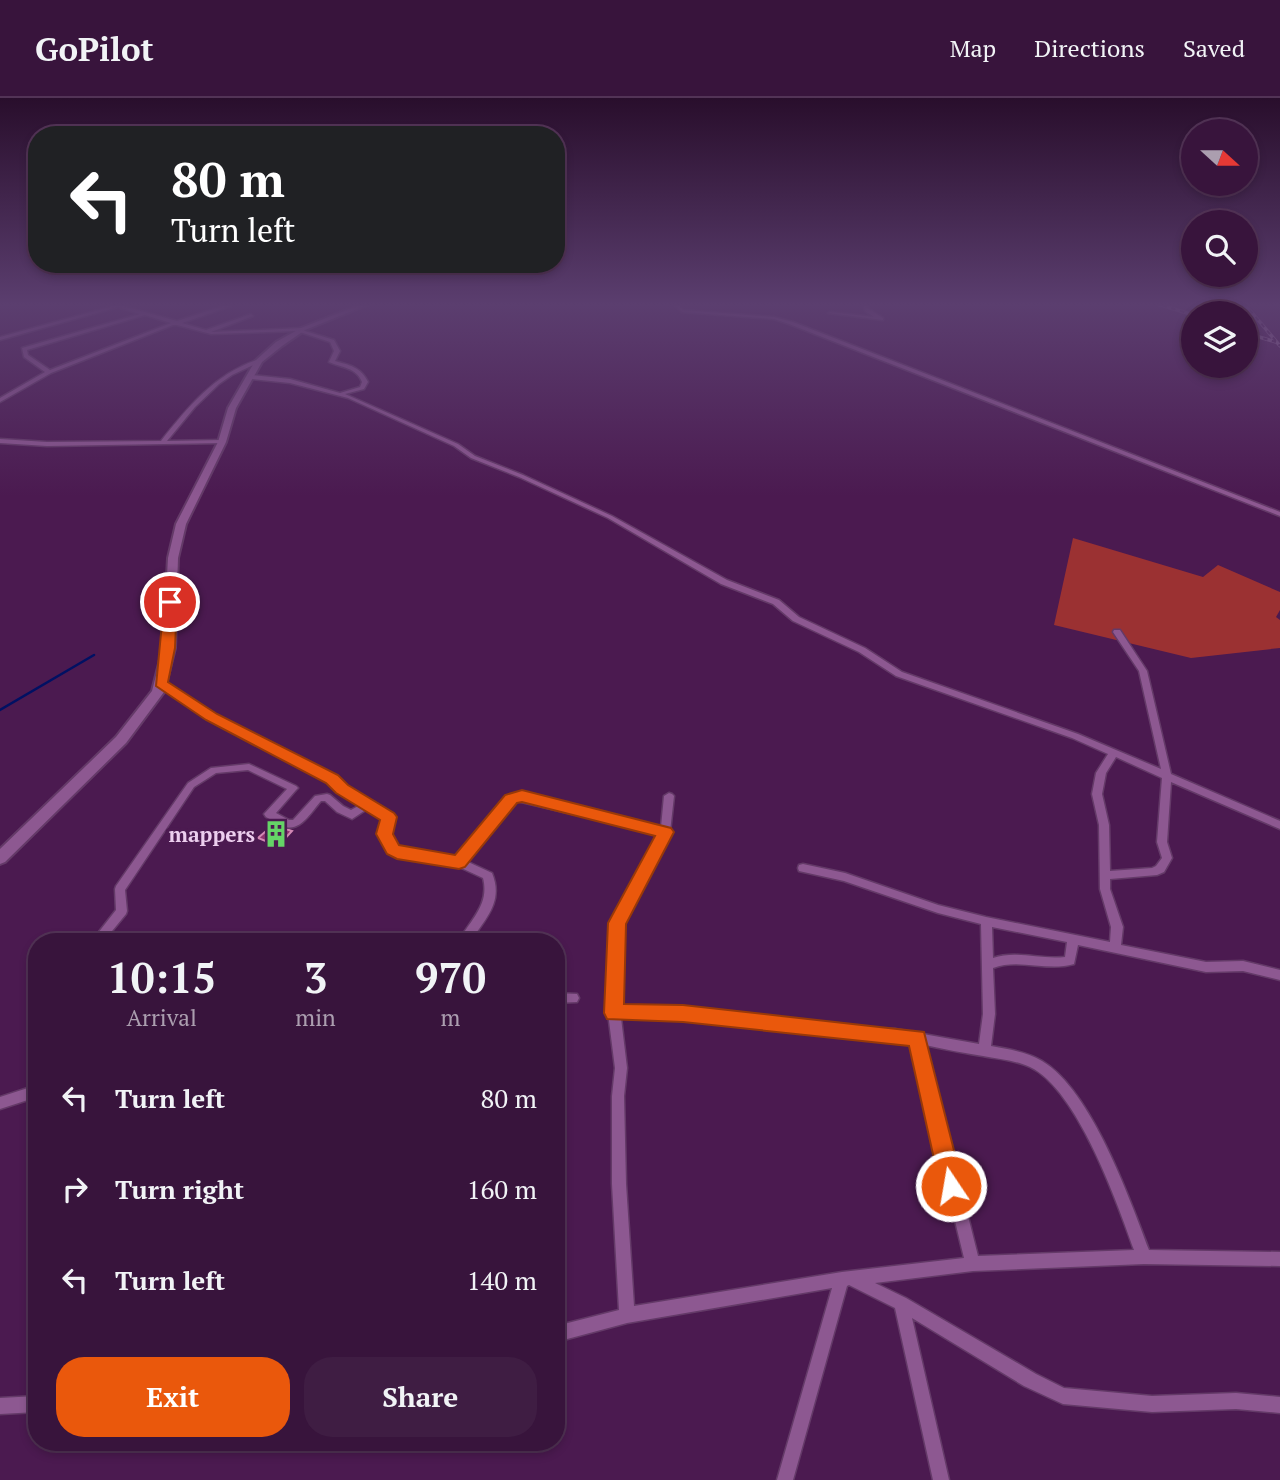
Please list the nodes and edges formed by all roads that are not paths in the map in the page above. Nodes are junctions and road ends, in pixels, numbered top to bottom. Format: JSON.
{"nodes":[{"id":1,"x":41,"y":367,"type":"edge"},
{"id":2,"x":61,"y":367,"type":"edge"},
{"id":3,"x":240,"y":367,"type":"edge"},
{"id":4,"x":257,"y":367,"type":"edge"},
{"id":5,"x":352,"y":367,"type":"edge"},
{"id":6,"x":905,"y":367,"type":"edge"},
{"id":7,"x":49,"y":372,"type":"junction"},
{"id":8,"x":253,"y":377,"type":"junction"},
{"id":9,"x":342,"y":393,"type":"junction"},
{"id":10,"x":0,"y":400,"type":"edge"},
{"id":11,"x":0,"y":441,"type":"edge"},
{"id":12,"x":163,"y":442,"type":"junction"},
{"id":13,"x":222,"y":442,"type":"junction"},
{"id":14,"x":1280,"y":514,"type":"edge"},
{"id":15,"x":1117,"y":632,"type":"dead end"},
{"id":16,"x":161,"y":683,"type":"junction"},
{"id":17,"x":1113,"y":754,"type":"junction"},
{"id":18,"x":1167,"y":777,"type":"junction"},
{"id":19,"x":669,"y":796,"type":"dead end"},
{"id":20,"x":368,"y":804,"type":"junction"},
{"id":21,"x":1280,"y":824,"type":"edge"},
{"id":22,"x":665,"y":832,"type":"junction"},
{"id":23,"x":0,"y":858,"type":"edge"},
{"id":24,"x":459,"y":862,"type":"junction"},
{"id":25,"x":803,"y":868,"type":"dead end"},
{"id":26,"x":1104,"y":875,"type":"junction"},
{"id":27,"x":986,"y":921,"type":"junction"},
{"id":28,"x":104,"y":933,"type":"edge"},
{"id":29,"x":470,"y":933,"type":"edge"},
{"id":30,"x":1073,"y":939,"type":"junction"},
{"id":31,"x":1115,"y":947,"type":"junction"},
{"id":32,"x":988,"y":965,"type":"junction"},
{"id":33,"x":1280,"y":975,"type":"edge"},
{"id":34,"x":565,"y":998,"type":"edge"},
{"id":35,"x":573,"y":998,"type":"dead end"},
{"id":36,"x":614,"y":1013,"type":"junction"},
{"id":37,"x":917,"y":1038,"type":"junction"},
{"id":38,"x":984,"y":1051,"type":"junction"},
{"id":39,"x":28,"y":1094,"type":"edge"},
{"id":40,"x":0,"y":1103,"type":"edge"},
{"id":41,"x":1144,"y":1257,"type":"junction"},
{"id":42,"x":1280,"y":1259,"type":"edge"},
{"id":43,"x":972,"y":1264,"type":"junction"},
{"id":44,"x":846,"y":1279,"type":"junction"},
{"id":45,"x":901,"y":1303,"type":"junction"},
{"id":46,"x":627,"y":1315,"type":"junction"},
{"id":47,"x":565,"y":1332,"type":"edge"},
{"id":48,"x":28,"y":1404,"type":"edge"},
{"id":49,"x":1280,"y":1405,"type":"edge"},
{"id":50,"x":0,"y":1406,"type":"edge"},
{"id":51,"x":785,"y":1480,"type":"edge"},
{"id":52,"x":941,"y":1480,"type":"edge"}],
"edges":[{"from":1,"to":7,"type":"street"},
{"from":2,"to":7,"type":"street"},
{"from":3,"to":12,"type":"street"},
{"from":4,"to":8,"type":"street"},
{"from":5,"to":9,"type":"street"},
{"from":6,"to":14,"type":"street"},
{"from":7,"to":10,"type":"street"},
{"from":8,"to":9,"type":"street"},
{"from":8,"to":13,"type":"street"},
{"from":9,"to":17,"type":"street"},
{"from":11,"to":12,"type":"street"},
{"from":12,"to":13,"type":"street"},
{"from":13,"to":16,"type":"street"},
{"from":15,"to":18,"type":"street"},
{"from":16,"to":20,"type":"street"},
{"from":16,"to":23,"type":"street"},
{"from":17,"to":18,"type":"street"},
{"from":17,"to":26,"type":"street"},
{"from":18,"to":21,"type":"street"},
{"from":18,"to":26,"type":"street"},
{"from":19,"to":22,"type":"street"},
{"from":20,"to":24,"type":"street"},
{"from":20,"to":28,"type":"street"},
{"from":22,"to":24,"type":"street"},
{"from":22,"to":36,"type":"street"},
{"from":24,"to":29,"type":"street"},
{"from":25,"to":27,"type":"street"},
{"from":26,"to":31,"type":"street"},
{"from":27,"to":30,"type":"street"},
{"from":27,"to":32,"type":"street"},
{"from":30,"to":31,"type":"street"},
{"from":30,"to":32,"type":"street"},
{"from":31,"to":33,"type":"street"},
{"from":32,"to":38,"type":"street"},
{"from":34,"to":35,"type":"street"},
{"from":36,"to":37,"type":"street"},
{"from":36,"to":46,"type":"street"},
{"from":37,"to":38,"type":"street"},
{"from":37,"to":43,"type":"street"},
{"from":38,"to":41,"type":"street"},
{"from":39,"to":40,"type":"street"},
{"from":41,"to":42,"type":"street"},
{"from":41,"to":43,"type":"street"},
{"from":43,"to":44,"type":"street"},
{"from":44,"to":45,"type":"street"},
{"from":44,"to":46,"type":"street"},
{"from":44,"to":51,"type":"street"},
{"from":45,"to":49,"type":"street"},
{"from":45,"to":52,"type":"street"},
{"from":46,"to":47,"type":"street"},
{"from":48,"to":50,"type":"street"}]}
